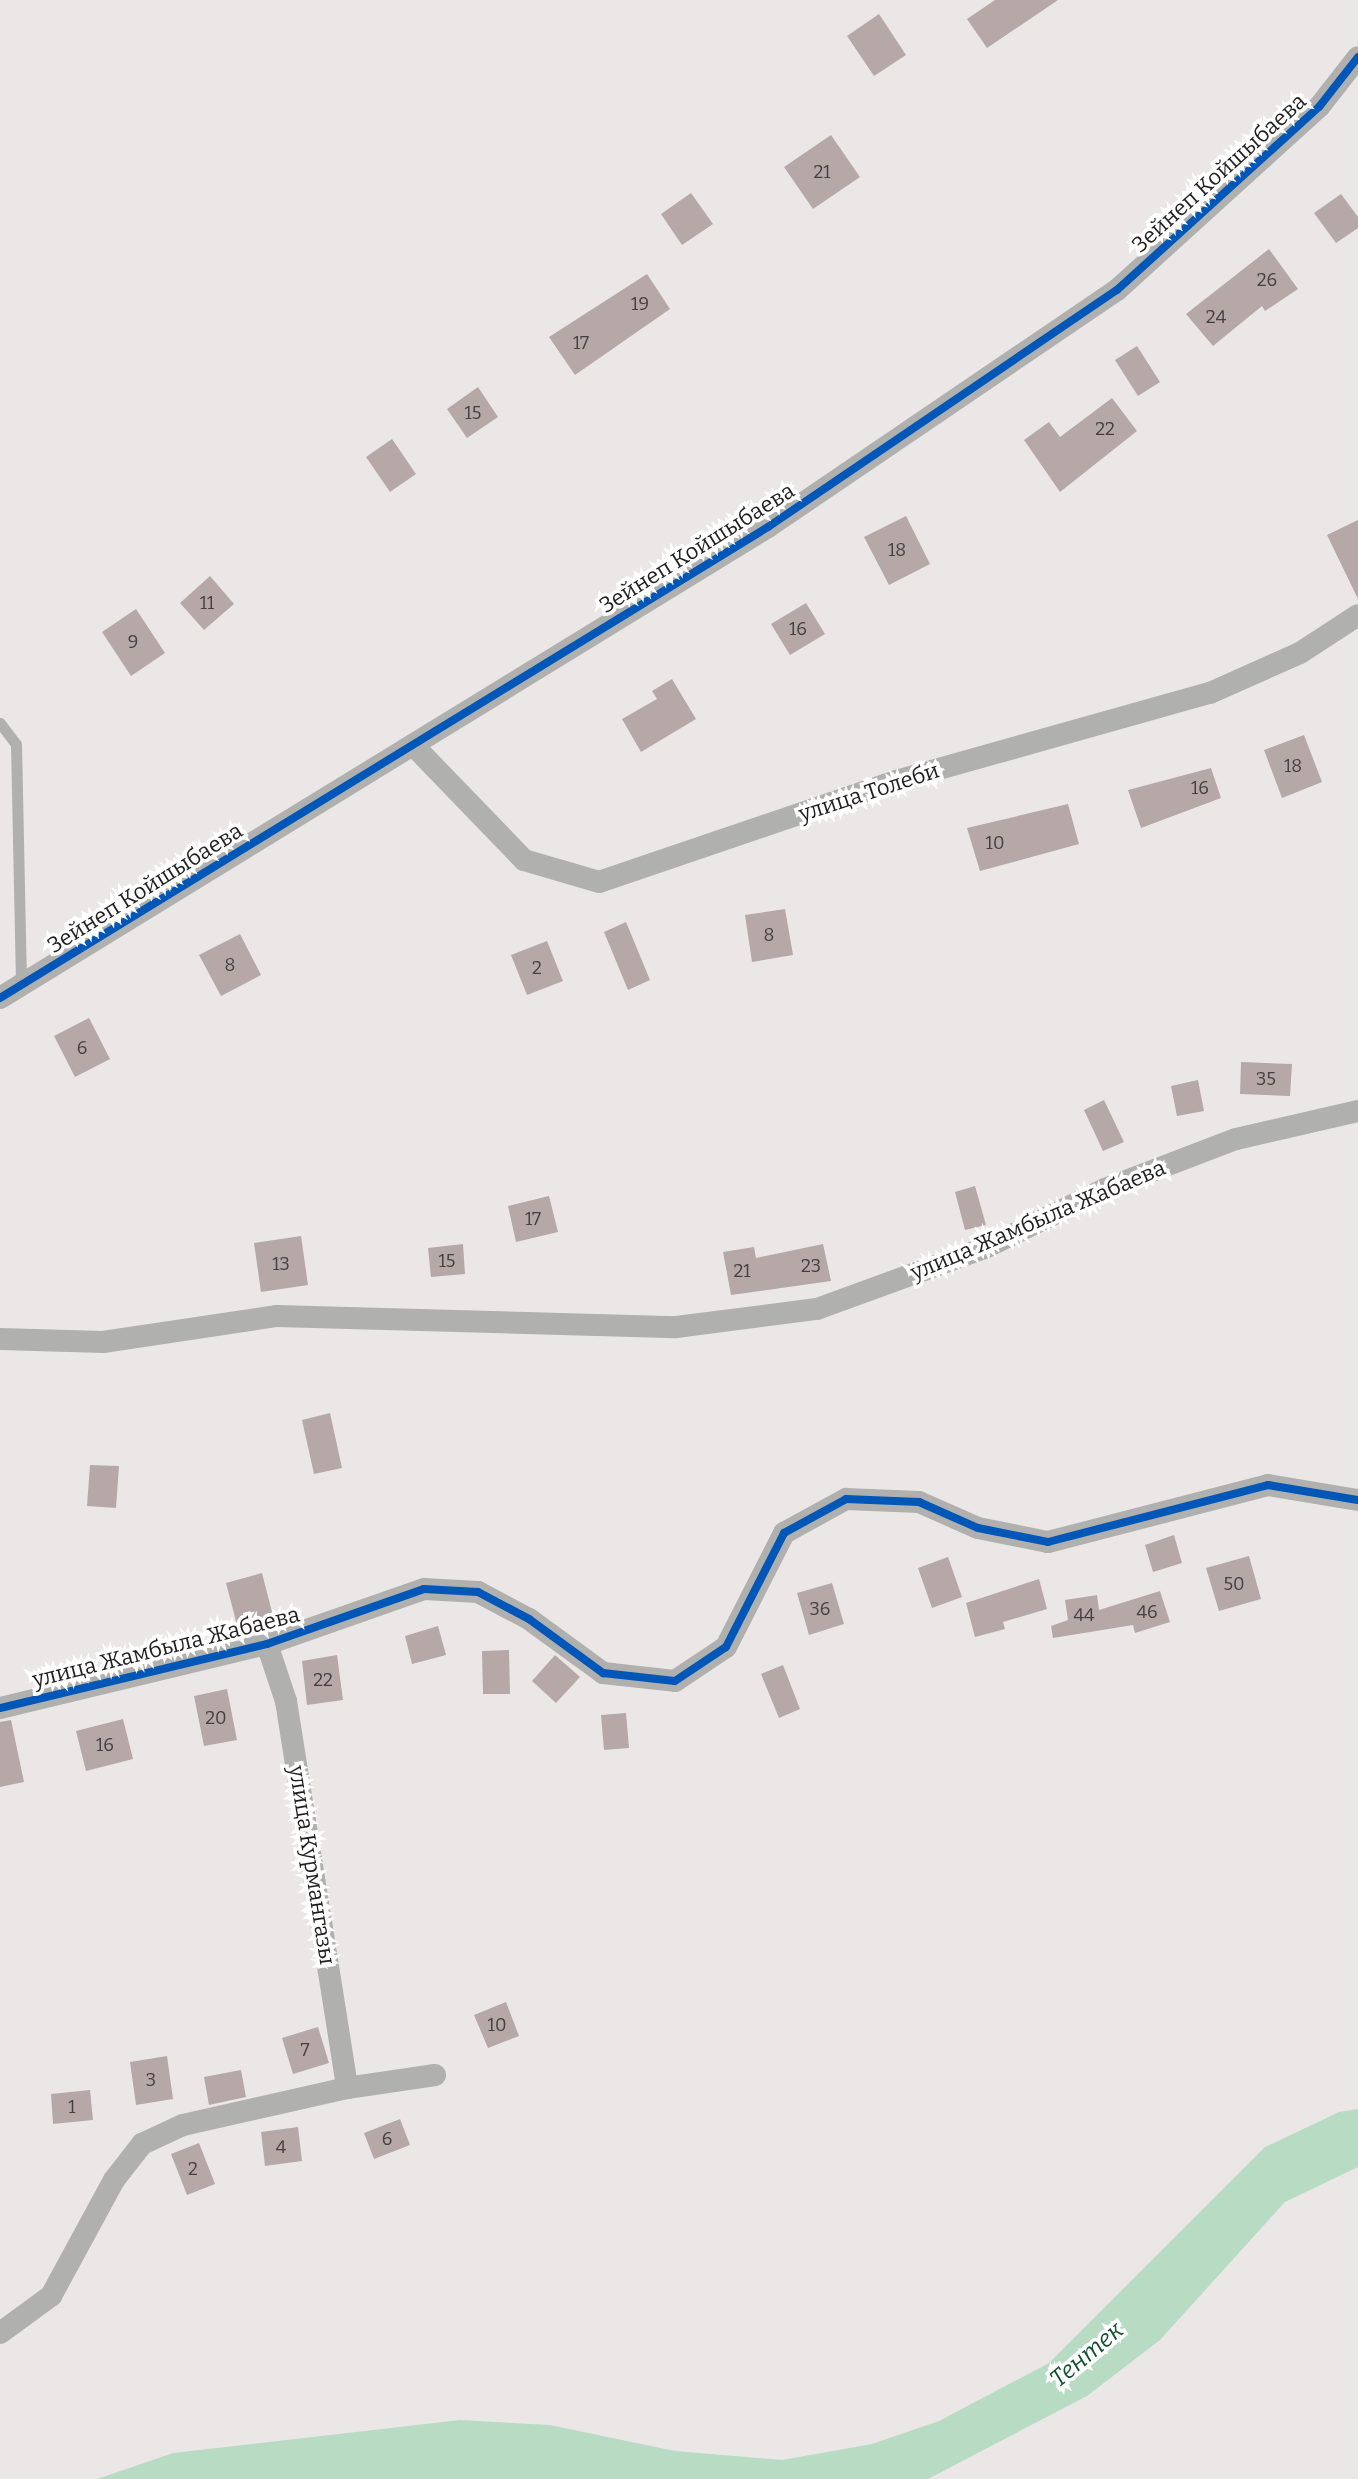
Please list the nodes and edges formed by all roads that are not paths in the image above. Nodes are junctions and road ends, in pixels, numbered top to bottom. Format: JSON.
{"nodes":[{"id":1,"x":1358,"y":57,"type":"edge"},
{"id":2,"x":1358,"y":615,"type":"edge"},
{"id":3,"x":0,"y":723,"type":"edge"},
{"id":4,"x":413,"y":745,"type":"junction"},
{"id":5,"x":21,"y":985,"type":"junction"},
{"id":6,"x":0,"y":998,"type":"edge"},
{"id":7,"x":1358,"y":1111,"type":"edge"},
{"id":8,"x":0,"y":1339,"type":"edge"},
{"id":9,"x":1358,"y":1500,"type":"edge"},
{"id":10,"x":267,"y":1644,"type":"junction"},
{"id":11,"x":0,"y":1708,"type":"edge"},
{"id":12,"x":435,"y":2075,"type":"dead end"},
{"id":13,"x":347,"y":2088,"type":"junction"},
{"id":14,"x":0,"y":2333,"type":"edge"}],
"edges":[{"from":1,"to":4,"type":"street","name":"Зейнеп Койшыбаева"},
{"from":2,"to":4,"type":"street","name":"улица Толеби"},
{"from":3,"to":5,"type":"lane"},
{"from":4,"to":5,"type":"street","name":"Зейнеп Койшыбаева"},
{"from":5,"to":6,"type":"street","name":"Зейнеп Койшыбаева"},
{"from":7,"to":8,"type":"street","name":"улица Жамбыла Жабаева"},
{"from":9,"to":10,"type":"street","name":"улица Жамбыла Жабаева"},
{"from":10,"to":11,"type":"street","name":"улица Жамбыла Жабаева"},
{"from":10,"to":13,"type":"street","name":"улица Курмангазы"},
{"from":12,"to":13,"type":"street"},
{"from":13,"to":14,"type":"street"}]}
